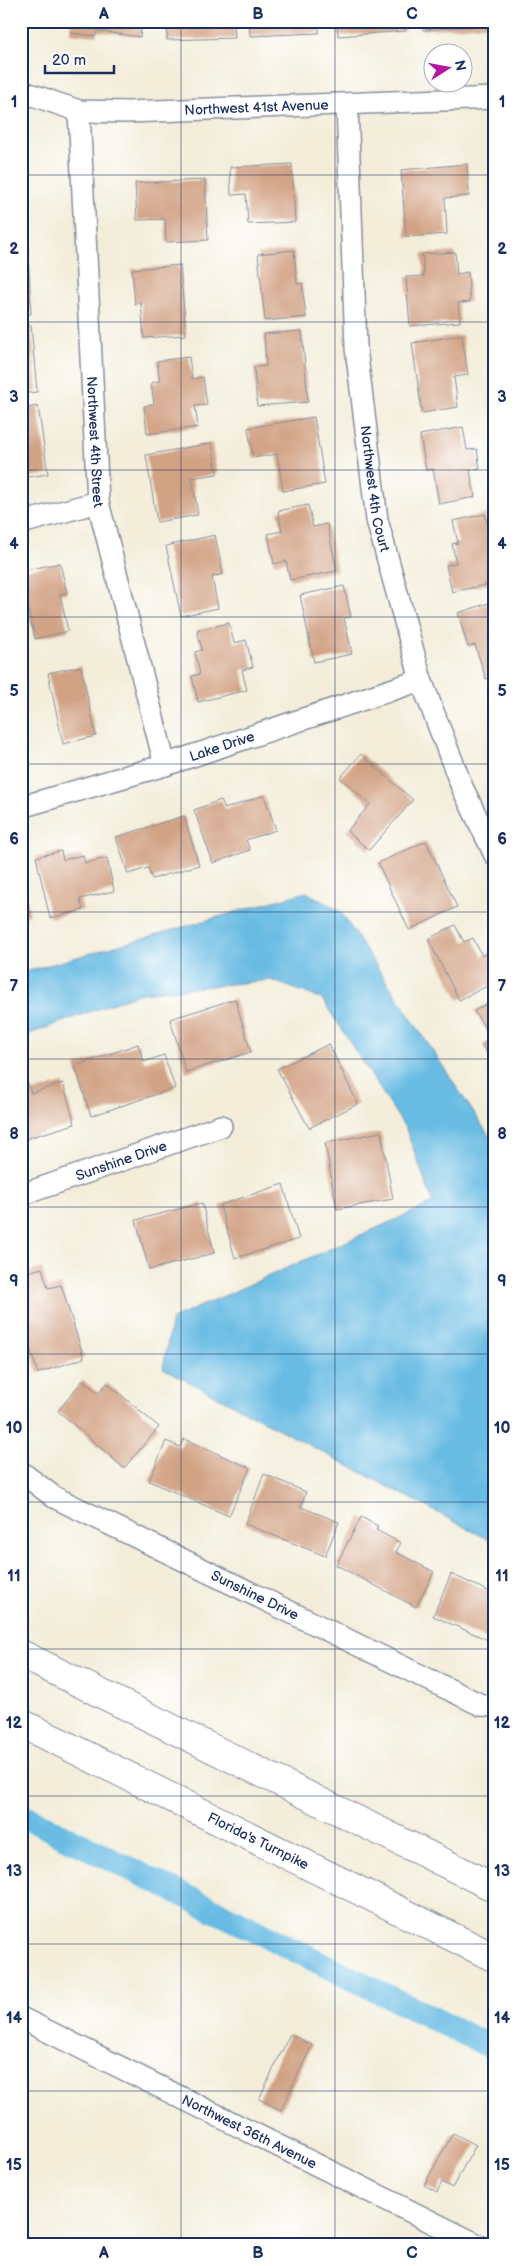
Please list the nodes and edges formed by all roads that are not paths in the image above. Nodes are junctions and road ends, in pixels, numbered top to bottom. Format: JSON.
{"nodes":[{"id":1,"x":21,"y":91,"type":"edge"},
{"id":2,"x":495,"y":98,"type":"edge"},
{"id":3,"x":348,"y":104,"type":"junction"},
{"id":4,"x":79,"y":111,"type":"junction"},
{"id":5,"x":98,"y":502,"type":"junction"},
{"id":6,"x":21,"y":523,"type":"edge"},
{"id":7,"x":421,"y":680,"type":"junction"},
{"id":8,"x":164,"y":765,"type":"junction"},
{"id":9,"x":21,"y":807,"type":"edge"},
{"id":10,"x":495,"y":855,"type":"edge"},
{"id":11,"x":222,"y":1126,"type":"dead end"},
{"id":12,"x":21,"y":1195,"type":"edge"},
{"id":13,"x":21,"y":1472,"type":"edge"},
{"id":14,"x":21,"y":1654,"type":"edge"},
{"id":15,"x":495,"y":1706,"type":"edge"},
{"id":16,"x":21,"y":1723,"type":"edge"},
{"id":17,"x":495,"y":1888,"type":"edge"},
{"id":18,"x":495,"y":1958,"type":"edge"},
{"id":19,"x":21,"y":2018,"type":"edge"},
{"id":20,"x":478,"y":2245,"type":"edge"}],
"edges":[{"from":1,"to":4,"type":"street","name":"Northwest 41st Avenue"},
{"from":2,"to":3,"type":"street","name":"Northwest 41st Avenue"},
{"from":3,"to":4,"type":"street","name":"Northwest 41st Avenue"},
{"from":3,"to":7,"type":"street","name":"Northwest 4th Court"},
{"from":4,"to":5,"type":"street","name":"Northwest 4th Street"},
{"from":5,"to":6,"type":"street"},
{"from":5,"to":8,"type":"street","name":"Northwest 4th Street"},
{"from":7,"to":8,"type":"street","name":"Lake Drive"},
{"from":7,"to":10,"type":"street","name":"Northwest 4th Court"},
{"from":8,"to":9,"type":"street","name":"Lake Drive"},
{"from":11,"to":12,"type":"street","name":"Sunshine Drive"},
{"from":13,"to":15,"type":"street","name":"Sunshine Drive"},
{"from":14,"to":17,"type":"highway"},
{"from":16,"to":18,"type":"highway","name":"Florida's Turnpike"},
{"from":19,"to":20,"type":"street","name":"Northwest 36th Avenue"}]}
